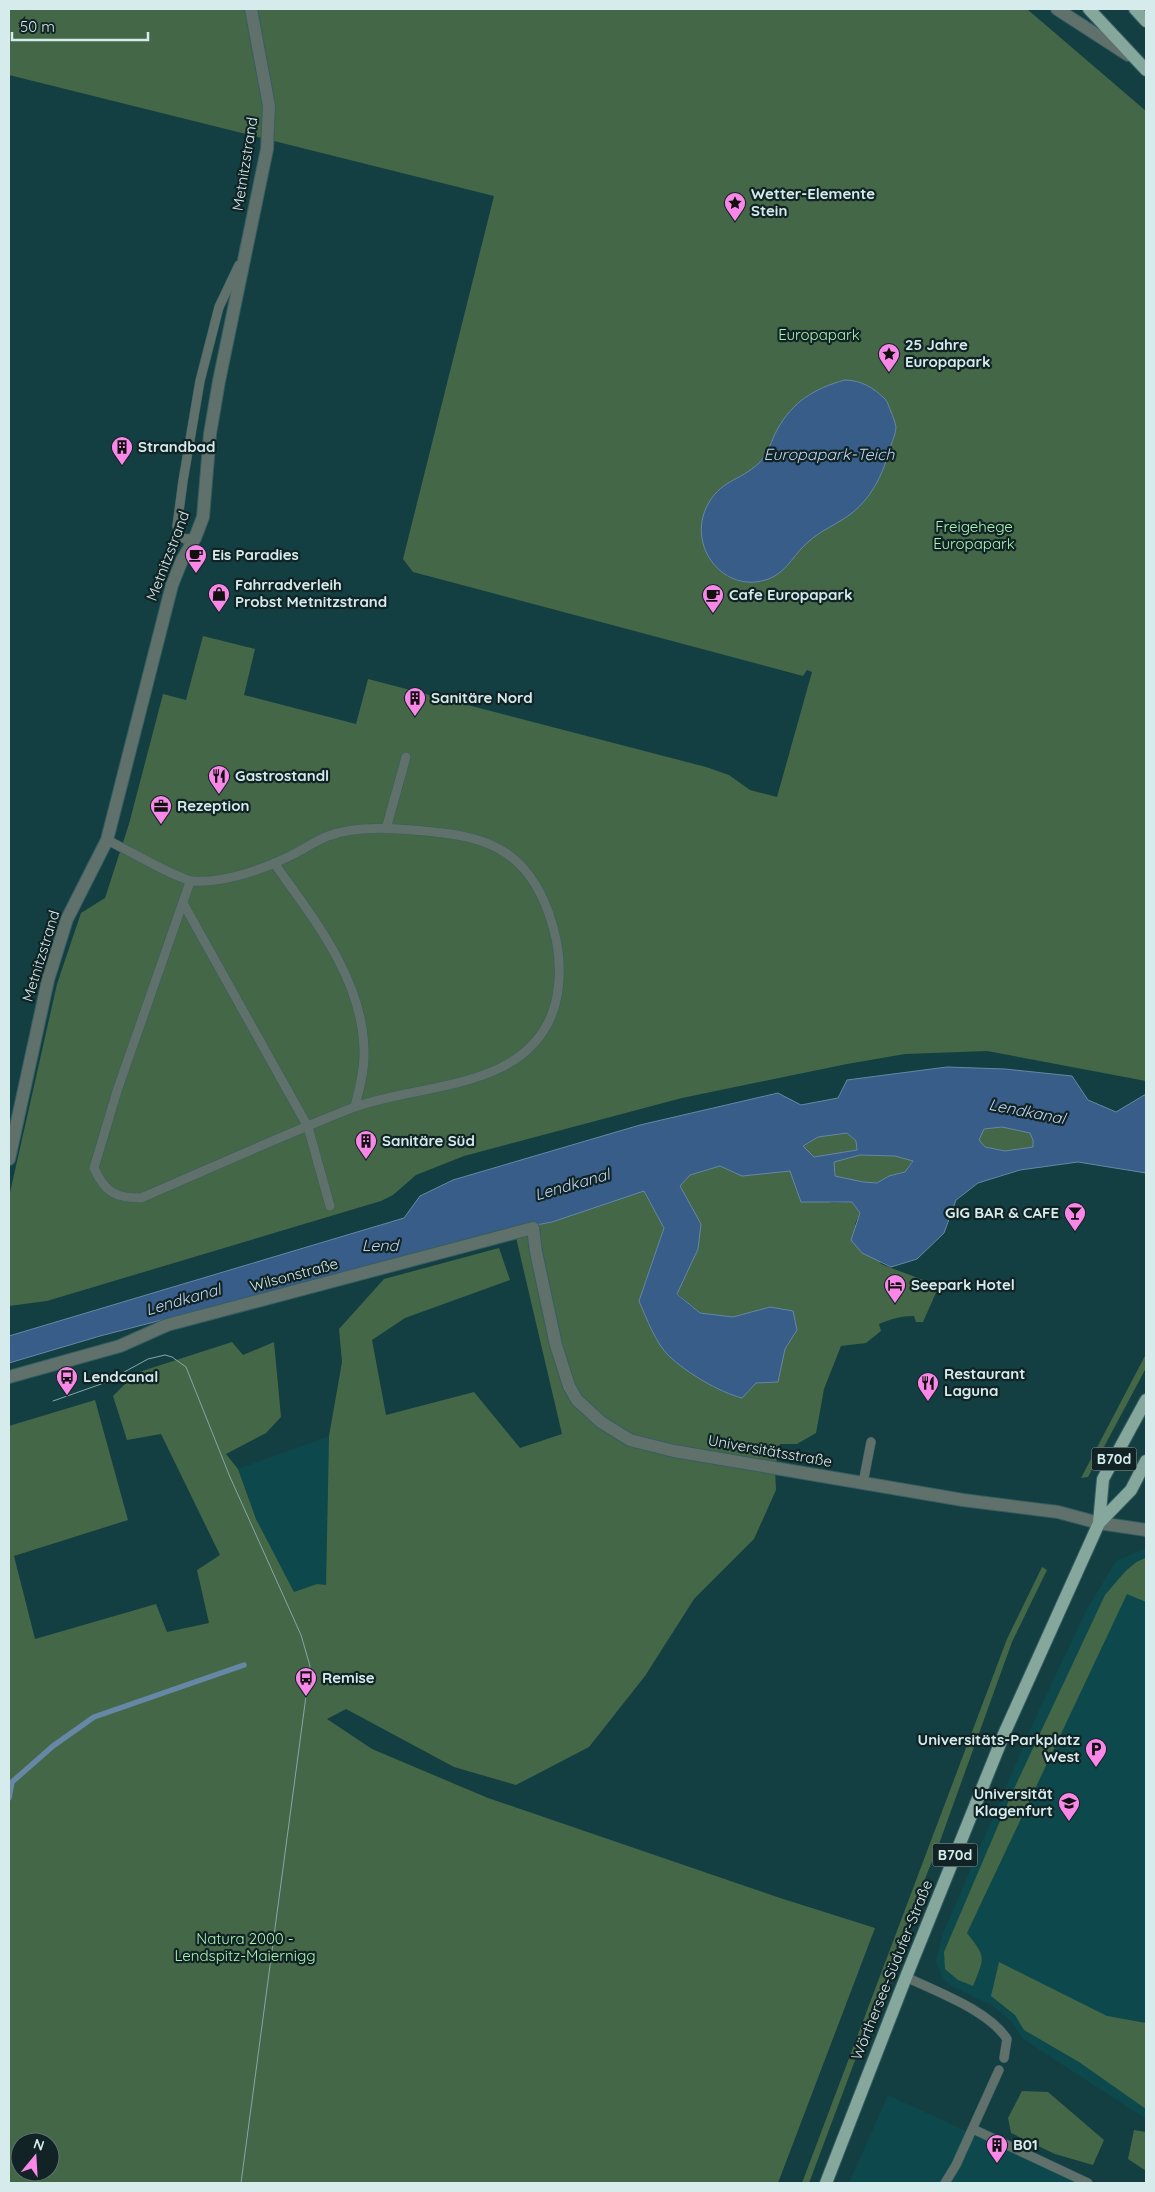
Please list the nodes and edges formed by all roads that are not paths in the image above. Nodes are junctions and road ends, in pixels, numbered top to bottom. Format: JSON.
{"nodes":[{"id":1,"x":251,"y":9,"type":"edge"},
{"id":2,"x":1057,"y":9,"type":"edge"},
{"id":3,"x":1089,"y":9,"type":"edge"},
{"id":4,"x":1130,"y":9,"type":"edge"},
{"id":5,"x":1135,"y":9,"type":"edge"},
{"id":6,"x":1146,"y":21,"type":"edge"},
{"id":7,"x":1142,"y":66,"type":"edge"},
{"id":8,"x":246,"y":251,"type":"junction"},
{"id":9,"x":195,"y":538,"type":"junction"},
{"id":10,"x":406,"y":757,"type":"dead end"},
{"id":11,"x":386,"y":829,"type":"junction"},
{"id":12,"x":107,"y":840,"type":"junction"},
{"id":13,"x":274,"y":863,"type":"junction"},
{"id":14,"x":190,"y":882,"type":"junction"},
{"id":15,"x":183,"y":903,"type":"junction"},
{"id":16,"x":355,"y":1107,"type":"junction"},
{"id":17,"x":308,"y":1127,"type":"junction"},
{"id":18,"x":9,"y":1159,"type":"edge"},
{"id":19,"x":330,"y":1206,"type":"dead end"},
{"id":20,"x":533,"y":1228,"type":"joint"},
{"id":21,"x":9,"y":1377,"type":"edge"},
{"id":22,"x":1146,"y":1400,"type":"edge"},
{"id":23,"x":870,"y":1442,"type":"dead end"},
{"id":24,"x":1146,"y":1462,"type":"edge"},
{"id":25,"x":863,"y":1483,"type":"junction"},
{"id":26,"x":1099,"y":1523,"type":"junction"},
{"id":27,"x":1146,"y":1530,"type":"edge"},
{"id":28,"x":906,"y":1977,"type":"junction"},
{"id":29,"x":1004,"y":2058,"type":"dead end"},
{"id":30,"x":999,"y":2070,"type":"dead end"},
{"id":31,"x":973,"y":2129,"type":"junction"},
{"id":32,"x":826,"y":2183,"type":"edge"},
{"id":33,"x":945,"y":2183,"type":"edge"},
{"id":34,"x":1088,"y":2183,"type":"edge"}],
"edges":[{"from":1,"to":8,"type":"street","name":"Metnitzstrand"},
{"from":2,"to":7,"type":"street"},
{"from":3,"to":7,"type":"main road"},
{"from":4,"to":6,"type":"street"},
{"from":5,"to":6,"type":"main road"},
{"from":8,"to":9,"type":"street","name":"Metnitzstrand"},
{"from":8,"to":9,"type":"lane"},
{"from":9,"to":12,"type":"street","name":"Metnitzstrand"},
{"from":10,"to":11,"type":"lane"},
{"from":11,"to":13,"type":"lane"},
{"from":11,"to":16,"type":"lane"},
{"from":12,"to":14,"type":"lane"},
{"from":12,"to":18,"type":"street","name":"Metnitzstrand"},
{"from":13,"to":14,"type":"lane"},
{"from":13,"to":16,"type":"lane"},
{"from":14,"to":15,"type":"lane"},
{"from":15,"to":17,"type":"lane"},
{"from":15,"to":17,"type":"lane"},
{"from":16,"to":17,"type":"lane"},
{"from":17,"to":19,"type":"lane"},
{"from":20,"to":21,"type":"street","name":"Wilsonstraße"},
{"from":20,"to":25,"type":"street","name":"Universitätsstraße"},
{"from":22,"to":26,"type":"main road","name":"Wörthersee-Südufer-Straße","number":"B70d"},
{"from":23,"to":25,"type":"lane"},
{"from":24,"to":26,"type":"main road","name":"Wörthersee-Südufer-Straße","number":"B70d"},
{"from":25,"to":26,"type":"street","name":"Universitätsstraße"},
{"from":26,"to":27,"type":"street","name":"Universitätsstraße"},
{"from":26,"to":28,"type":"main road","name":"Wörthersee-Südufer-Straße","number":"B70d"},
{"from":28,"to":29,"type":"lane"},
{"from":28,"to":32,"type":"main road","name":"Wörthersee-Südufer-Straße","number":"B70d"},
{"from":30,"to":31,"type":"lane"},
{"from":31,"to":33,"type":"lane"},
{"from":31,"to":34,"type":"lane"}]}
